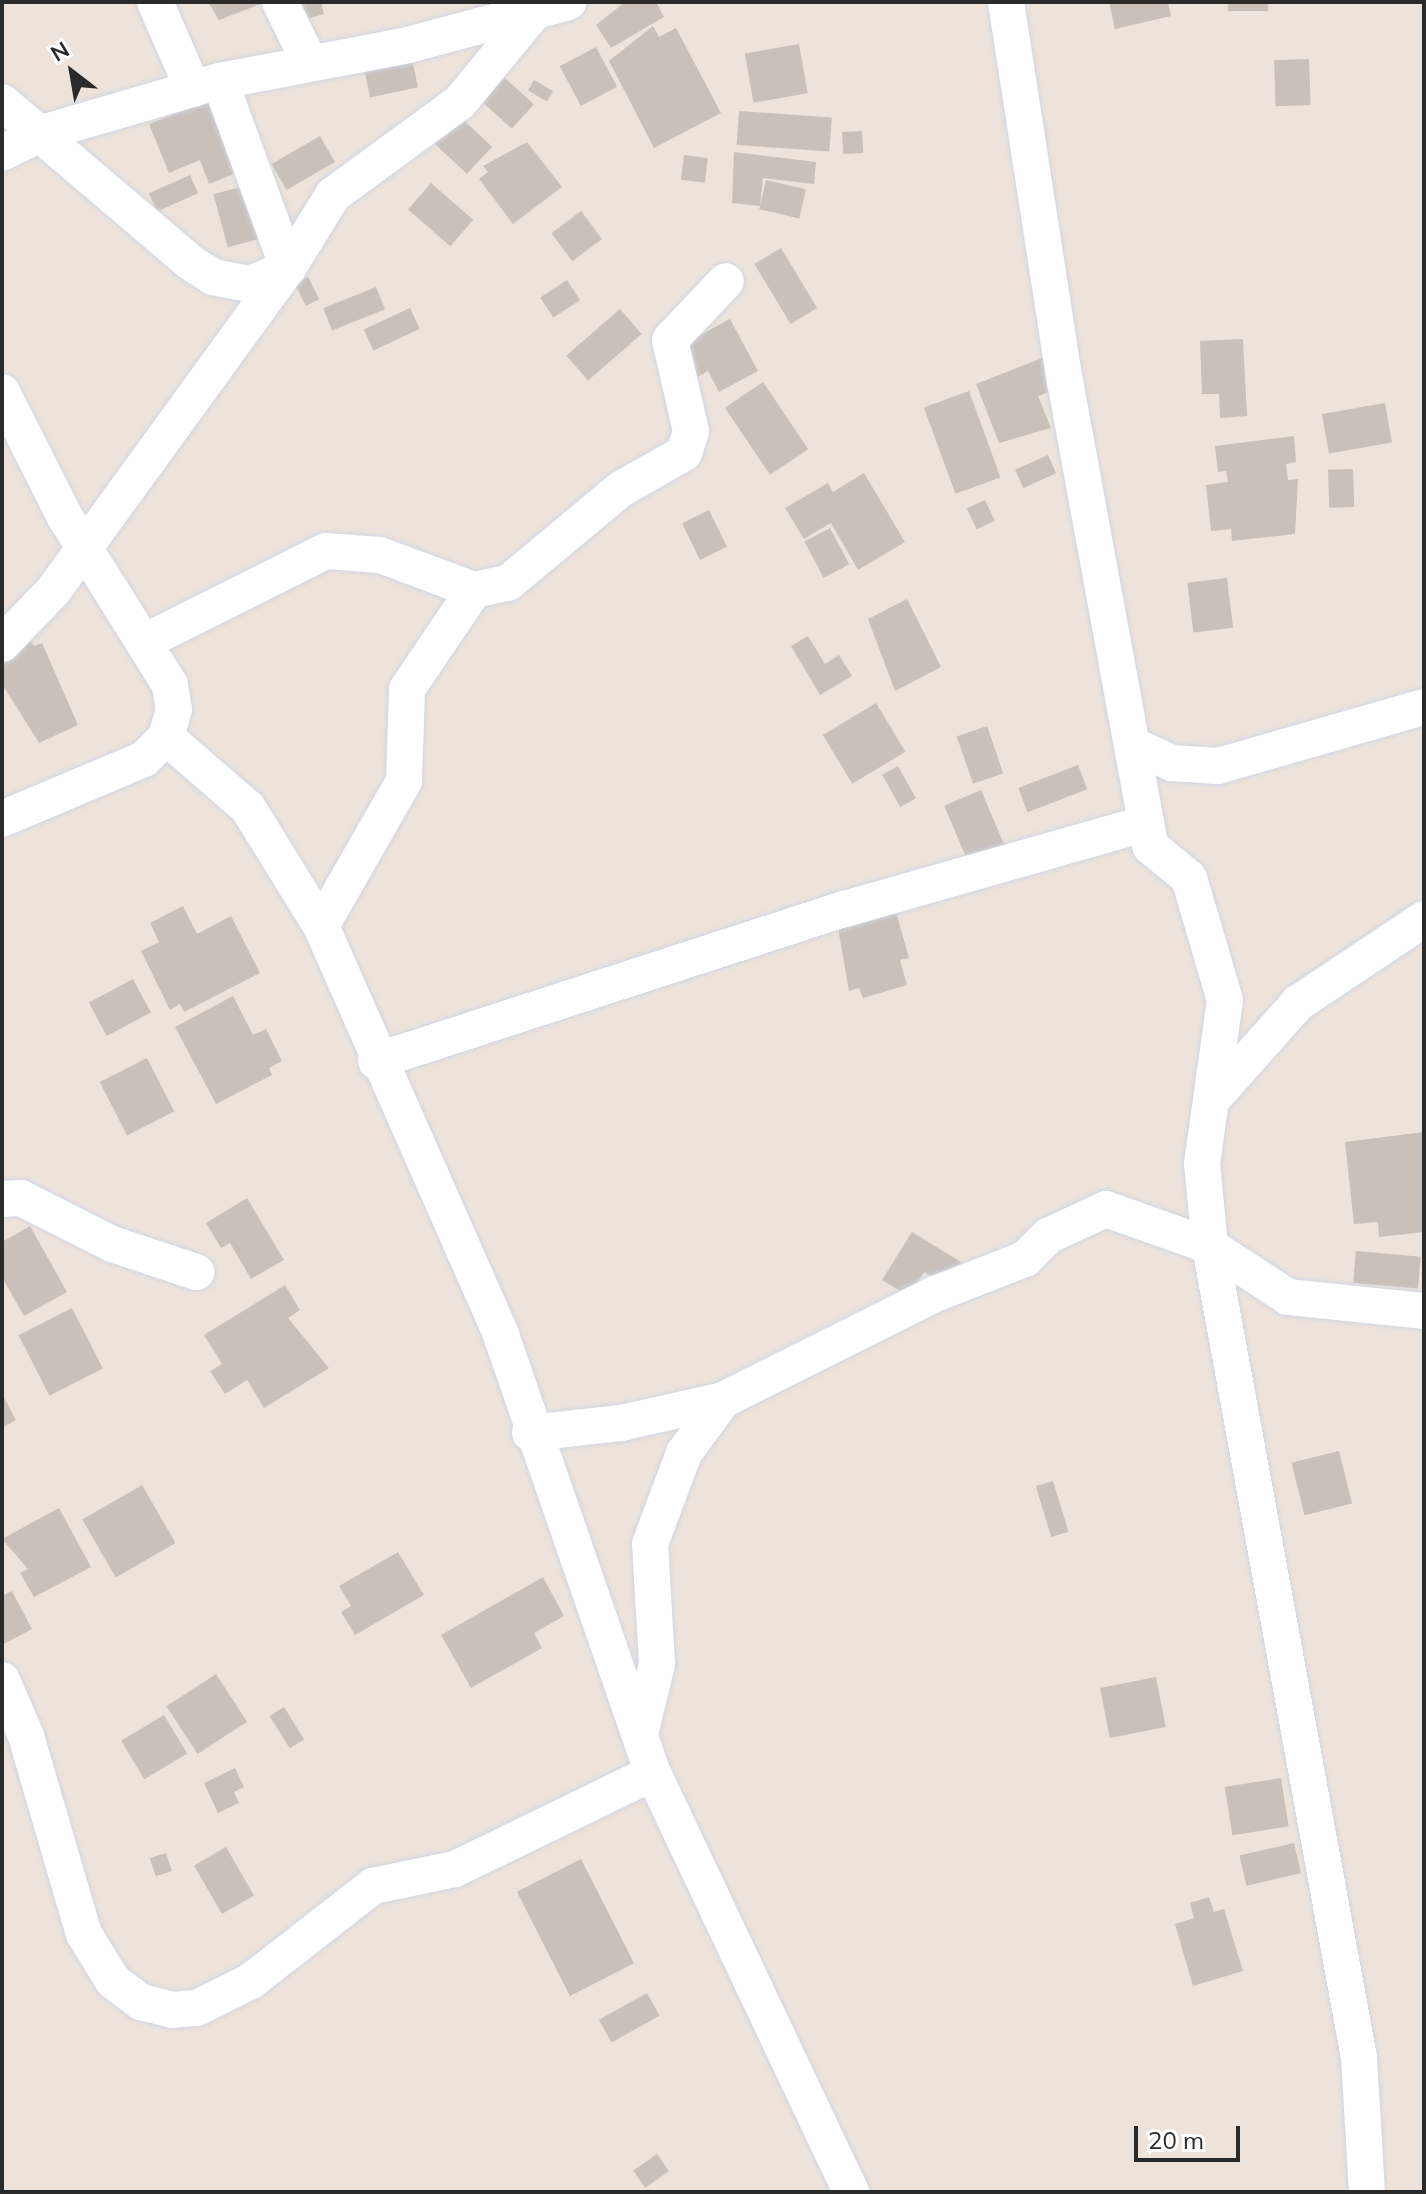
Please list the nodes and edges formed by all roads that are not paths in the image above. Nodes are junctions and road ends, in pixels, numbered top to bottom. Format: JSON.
{"nodes":[{"id":1,"x":155,"y":2,"type":"edge"},
{"id":2,"x":280,"y":2,"type":"edge"},
{"id":3,"x":1006,"y":2,"type":"edge"},
{"id":4,"x":556,"y":5,"type":"edge"},
{"id":5,"x":310,"y":63,"type":"junction"},
{"id":6,"x":206,"y":85,"type":"junction"},
{"id":7,"x":2,"y":102,"type":"edge"},
{"id":8,"x":42,"y":133,"type":"junction"},
{"id":9,"x":2,"y":153,"type":"edge"},
{"id":10,"x":288,"y":268,"type":"junction"},
{"id":11,"x":726,"y":281,"type":"dead end"},
{"id":12,"x":2,"y":392,"type":"edge"},
{"id":13,"x":83,"y":548,"type":"junction"},
{"id":14,"x":474,"y":590,"type":"junction"},
{"id":15,"x":144,"y":642,"type":"junction"},
{"id":16,"x":2,"y":644,"type":"edge"},
{"id":17,"x":1424,"y":707,"type":"edge"},
{"id":18,"x":166,"y":737,"type":"junction"},
{"id":19,"x":1133,"y":745,"type":"junction"},
{"id":20,"x":2,"y":819,"type":"edge"},
{"id":21,"x":1146,"y":823,"type":"junction"},
{"id":22,"x":1424,"y":919,"type":"edge"},
{"id":23,"x":321,"y":926,"type":"junction"},
{"id":24,"x":376,"y":1061,"type":"junction"},
{"id":25,"x":1217,"y":1094,"type":"junction"},
{"id":26,"x":2,"y":1199,"type":"edge"},
{"id":27,"x":1210,"y":1246,"type":"junction"},
{"id":28,"x":196,"y":1272,"type":"dead end"},
{"id":29,"x":1424,"y":1311,"type":"edge"},
{"id":30,"x":723,"y":1400,"type":"junction"},
{"id":31,"x":530,"y":1433,"type":"junction"},
{"id":32,"x":2,"y":1680,"type":"edge"},
{"id":33,"x":641,"y":1730,"type":"junction"},
{"id":34,"x":653,"y":1773,"type":"junction"},
{"id":35,"x":851,"y":2192,"type":"edge"},
{"id":36,"x":1367,"y":2192,"type":"edge"}],
"edges":[{"from":1,"to":6,"type":"street"},
{"from":2,"to":5,"type":"street"},
{"from":3,"to":19,"type":"street"},
{"from":4,"to":5,"type":"street"},
{"from":4,"to":10,"type":"street"},
{"from":5,"to":6,"type":"street"},
{"from":6,"to":8,"type":"street"},
{"from":6,"to":10,"type":"street"},
{"from":7,"to":8,"type":"street"},
{"from":8,"to":9,"type":"street"},
{"from":8,"to":10,"type":"street"},
{"from":10,"to":13,"type":"street"},
{"from":11,"to":14,"type":"street"},
{"from":12,"to":13,"type":"street"},
{"from":13,"to":15,"type":"street"},
{"from":13,"to":16,"type":"street"},
{"from":14,"to":15,"type":"street"},
{"from":14,"to":23,"type":"street"},
{"from":15,"to":18,"type":"street"},
{"from":17,"to":19,"type":"street"},
{"from":18,"to":20,"type":"street"},
{"from":18,"to":23,"type":"street"},
{"from":19,"to":21,"type":"street"},
{"from":21,"to":24,"type":"street"},
{"from":21,"to":25,"type":"street"},
{"from":22,"to":25,"type":"street"},
{"from":23,"to":24,"type":"street"},
{"from":24,"to":31,"type":"street"},
{"from":25,"to":27,"type":"street"},
{"from":26,"to":28,"type":"street"},
{"from":27,"to":29,"type":"street"},
{"from":27,"to":30,"type":"street"},
{"from":27,"to":36,"type":"street"},
{"from":30,"to":31,"type":"street"},
{"from":30,"to":33,"type":"street"},
{"from":31,"to":33,"type":"street"},
{"from":32,"to":34,"type":"street"},
{"from":33,"to":34,"type":"street"},
{"from":34,"to":35,"type":"street"}]}
